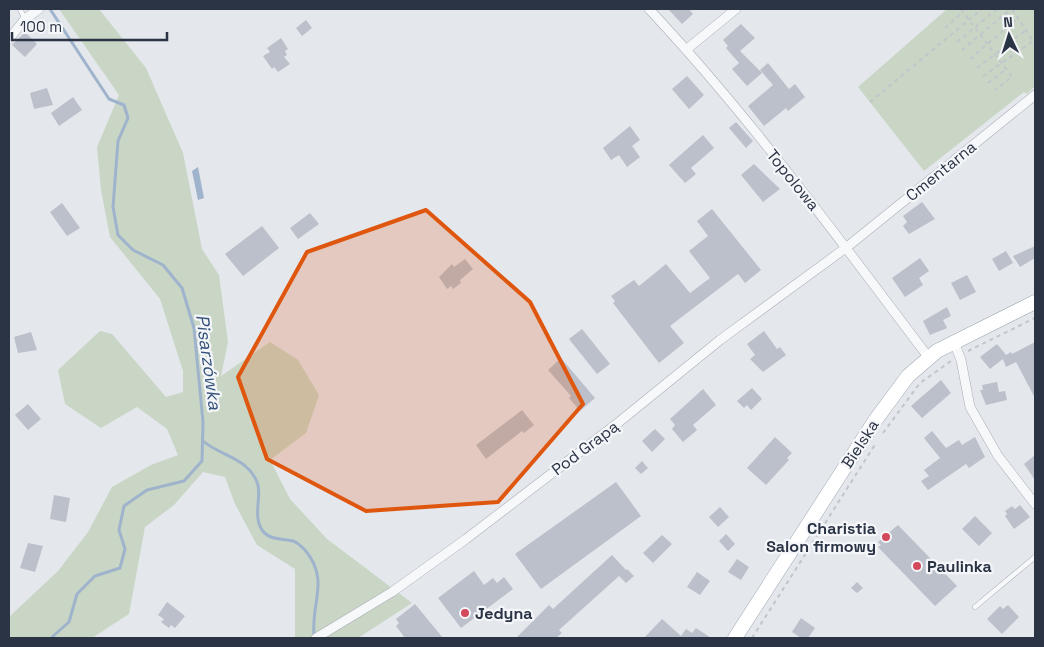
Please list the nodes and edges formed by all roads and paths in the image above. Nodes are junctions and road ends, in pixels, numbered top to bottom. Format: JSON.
{"nodes":[{"id":1,"x":20,"y":9,"type":"edge"},
{"id":2,"x":39,"y":9,"type":"edge"},
{"id":3,"x":649,"y":9,"type":"edge"},
{"id":4,"x":736,"y":9,"type":"edge"},
{"id":5,"x":961,"y":9,"type":"edge"},
{"id":6,"x":982,"y":9,"type":"edge"},
{"id":7,"x":996,"y":9,"type":"edge"},
{"id":8,"x":1012,"y":9,"type":"edge"},
{"id":9,"x":963,"y":12,"type":"junction"},
{"id":10,"x":1018,"y":18,"type":"junction"},
{"id":11,"x":25,"y":19,"type":"junction"},
{"id":12,"x":969,"y":19,"type":"junction"},
{"id":13,"x":974,"y":27,"type":"junction"},
{"id":14,"x":945,"y":28,"type":"dead end"},
{"id":15,"x":1026,"y":30,"type":"junction"},
{"id":16,"x":980,"y":34,"type":"junction"},
{"id":17,"x":9,"y":40,"type":"edge"},
{"id":18,"x":1033,"y":40,"type":"junction"},
{"id":19,"x":956,"y":42,"type":"dead end"},
{"id":20,"x":987,"y":44,"type":"junction"},
{"id":21,"x":1035,"y":44,"type":"edge"},
{"id":22,"x":687,"y":50,"type":"junction"},
{"id":23,"x":962,"y":50,"type":"dead end"},
{"id":24,"x":994,"y":54,"type":"junction"},
{"id":25,"x":970,"y":59,"type":"dead end"},
{"id":26,"x":1000,"y":62,"type":"junction"},
{"id":27,"x":977,"y":68,"type":"dead end"},
{"id":28,"x":1006,"y":69,"type":"junction"},
{"id":29,"x":983,"y":76,"type":"dead end"},
{"id":30,"x":988,"y":83,"type":"dead end"},
{"id":31,"x":995,"y":90,"type":"dead end"},
{"id":32,"x":1035,"y":95,"type":"edge"},
{"id":33,"x":870,"y":102,"type":"dead end"},
{"id":34,"x":847,"y":247,"type":"junction"},
{"id":35,"x":1035,"y":302,"type":"edge"},
{"id":36,"x":1035,"y":318,"type":"edge"},
{"id":37,"x":957,"y":349,"type":"junction"},
{"id":38,"x":929,"y":358,"type":"junction"},
{"id":39,"x":883,"y":433,"type":"dead end"},
{"id":40,"x":877,"y":441,"type":"dead end"},
{"id":41,"x":1035,"y":504,"type":"edge"},
{"id":42,"x":1035,"y":557,"type":"edge"},
{"id":43,"x":975,"y":606,"type":"dead end"},
{"id":44,"x":316,"y":638,"type":"edge"},
{"id":45,"x":735,"y":638,"type":"edge"},
{"id":46,"x":752,"y":638,"type":"edge"}],
"edges":[{"from":1,"to":11,"type":"lane"},
{"from":2,"to":11,"type":"street"},
{"from":3,"to":22,"type":"street","name":"Topolowa"},
{"from":4,"to":22,"type":"street"},
{"from":5,"to":9,"type":"path"},
{"from":6,"to":12,"type":"path"},
{"from":7,"to":13,"type":"path"},
{"from":8,"to":10,"type":"path"},
{"from":8,"to":16,"type":"path"},
{"from":9,"to":12,"type":"path"},
{"from":9,"to":14,"type":"path"},
{"from":10,"to":15,"type":"path"},
{"from":10,"to":20,"type":"path"},
{"from":11,"to":17,"type":"street"},
{"from":12,"to":13,"type":"path"},
{"from":12,"to":33,"type":"path"},
{"from":13,"to":16,"type":"path"},
{"from":13,"to":19,"type":"path"},
{"from":15,"to":18,"type":"path"},
{"from":15,"to":24,"type":"path"},
{"from":16,"to":20,"type":"path"},
{"from":16,"to":23,"type":"path"},
{"from":18,"to":21,"type":"path"},
{"from":18,"to":26,"type":"path"},
{"from":20,"to":24,"type":"path"},
{"from":20,"to":25,"type":"path"},
{"from":22,"to":34,"type":"street","name":"Topolowa"},
{"from":24,"to":26,"type":"path"},
{"from":24,"to":27,"type":"path"},
{"from":26,"to":28,"type":"path"},
{"from":26,"to":29,"type":"path"},
{"from":28,"to":30,"type":"path"},
{"from":28,"to":31,"type":"path"},
{"from":32,"to":34,"type":"street","name":"Cmentarna"},
{"from":34,"to":38,"type":"street","name":"Topolowa"},
{"from":34,"to":44,"type":"street","name":"Pod Grapą"},
{"from":35,"to":37,"type":"main road","name":"Bielska"},
{"from":36,"to":37,"type":"path"},
{"from":37,"to":38,"type":"main road","name":"Bielska"},
{"from":37,"to":39,"type":"path"},
{"from":37,"to":41,"type":"street"},
{"from":38,"to":45,"type":"main road","name":"Bielska"},
{"from":40,"to":46,"type":"path"},
{"from":42,"to":43,"type":"lane"}]}
